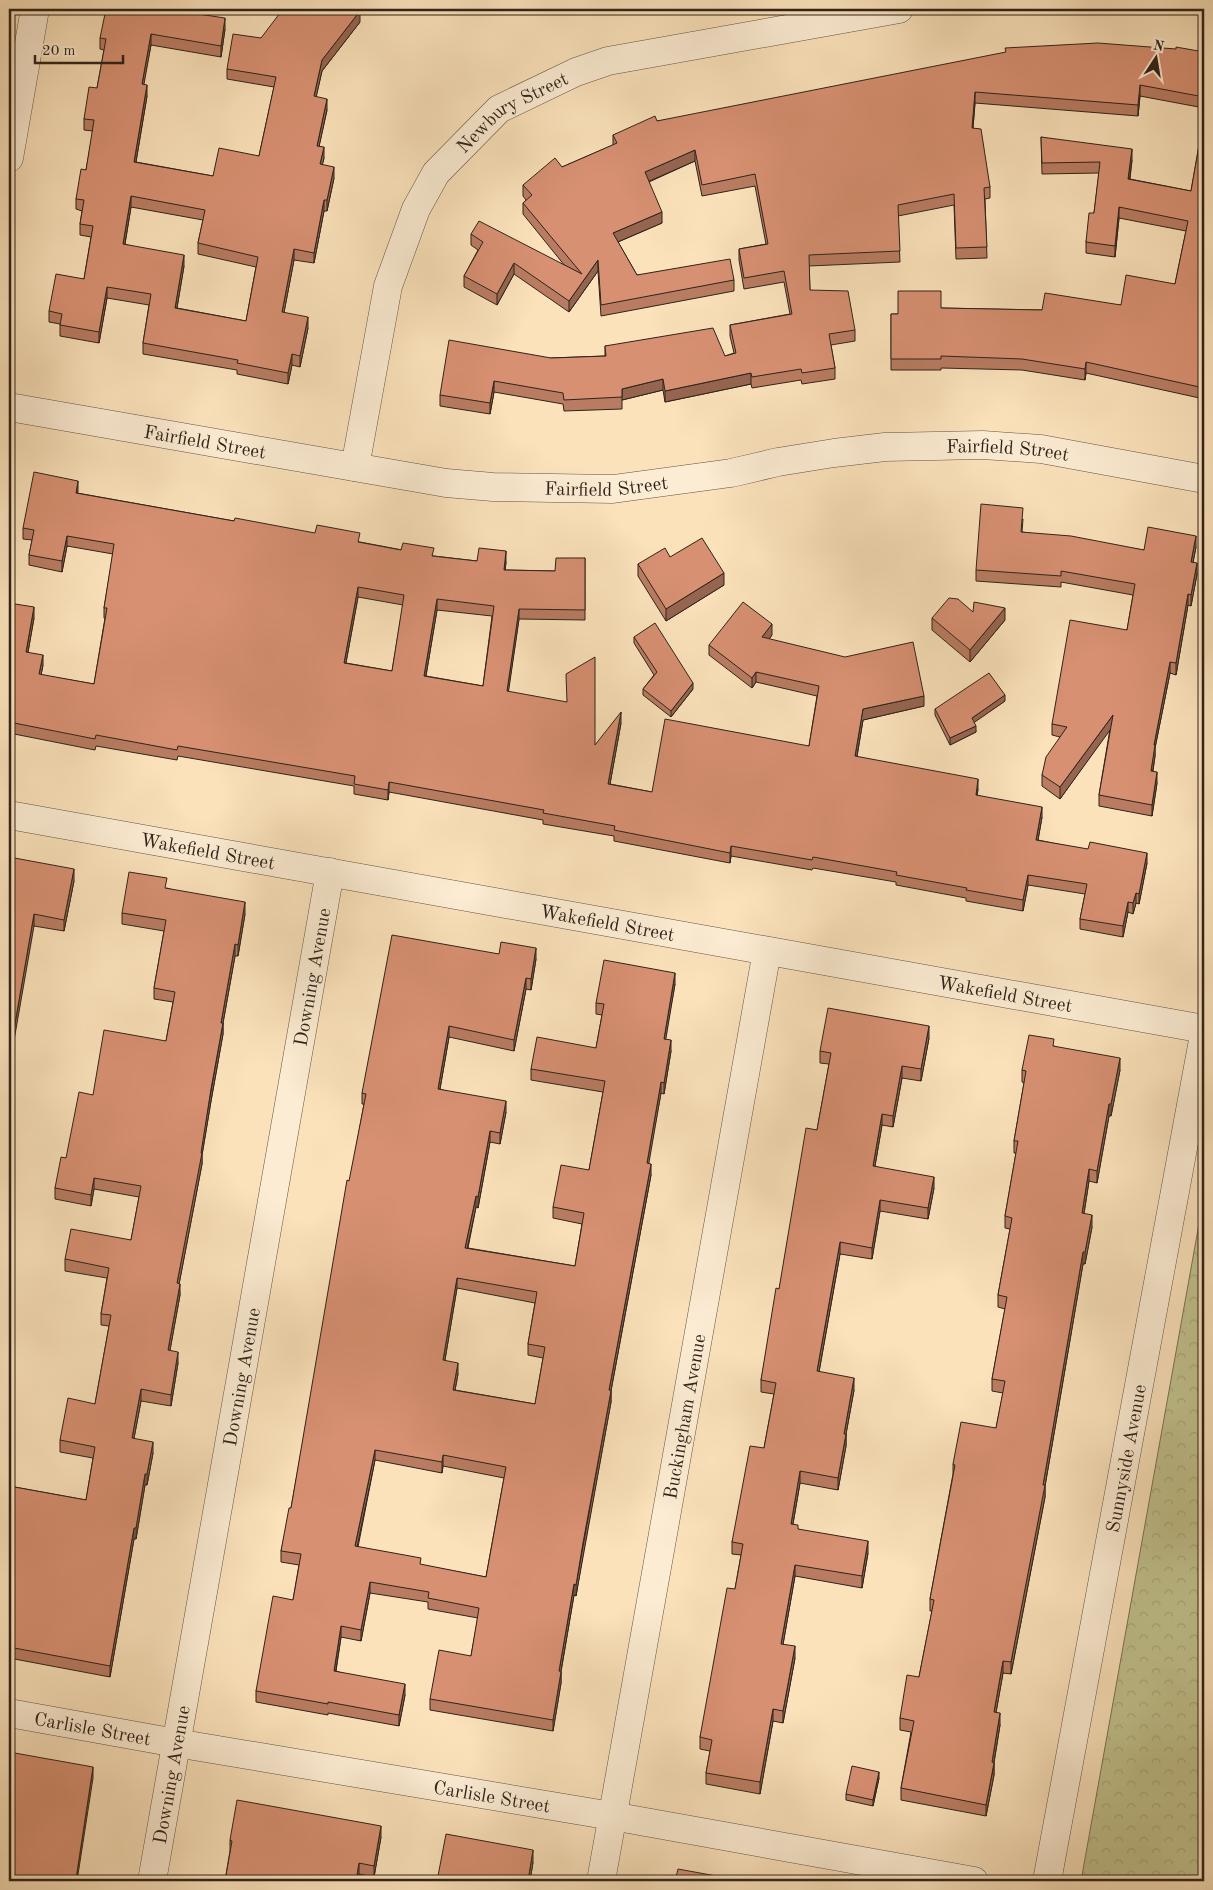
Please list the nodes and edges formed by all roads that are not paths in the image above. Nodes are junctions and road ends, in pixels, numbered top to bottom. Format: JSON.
{"nodes":[{"id":1,"x":35,"y":9,"type":"edge"},
{"id":2,"x":899,"y":9,"type":"edge"},
{"id":3,"x":9,"y":158,"type":"edge"},
{"id":4,"x":9,"y":407,"type":"edge"},
{"id":5,"x":355,"y":467,"type":"junction"},
{"id":6,"x":1204,"y":479,"type":"edge"},
{"id":7,"x":9,"y":815,"type":"edge"},
{"id":8,"x":330,"y":872,"type":"junction"},
{"id":9,"x":767,"y":951,"type":"junction"},
{"id":10,"x":1204,"y":1028,"type":"edge"},
{"id":11,"x":1204,"y":1035,"type":"edge"},
{"id":12,"x":9,"y":1713,"type":"edge"},
{"id":13,"x":176,"y":1743,"type":"junction"},
{"id":14,"x":612,"y":1816,"type":"junction"},
{"id":15,"x":152,"y":1881,"type":"edge"},
{"id":16,"x":601,"y":1881,"type":"edge"},
{"id":17,"x":974,"y":1881,"type":"edge"},
{"id":18,"x":1047,"y":1881,"type":"edge"}],
"edges":[{"from":1,"to":3,"type":"street"},
{"from":2,"to":5,"type":"street","name":"Newbury Street"},
{"from":4,"to":5,"type":"street","name":"Fairfield Street"},
{"from":5,"to":6,"type":"street","name":"Fairfield Street"},
{"from":7,"to":8,"type":"street","name":"Wakefield Street"},
{"from":8,"to":9,"type":"street","name":"Wakefield Street"},
{"from":8,"to":13,"type":"street","name":"Downing Avenue"},
{"from":9,"to":10,"type":"street","name":"Wakefield Street"},
{"from":9,"to":14,"type":"street","name":"Buckingham Avenue"},
{"from":11,"to":18,"type":"street","name":"Sunnyside Avenue"},
{"from":12,"to":13,"type":"street","name":"Carlisle Street"},
{"from":13,"to":14,"type":"street","name":"Carlisle Street"},
{"from":13,"to":15,"type":"street","name":"Downing Avenue"},
{"from":14,"to":16,"type":"street","name":"Buckingham Avenue"},
{"from":14,"to":17,"type":"street","name":"Carlisle Street"}]}
